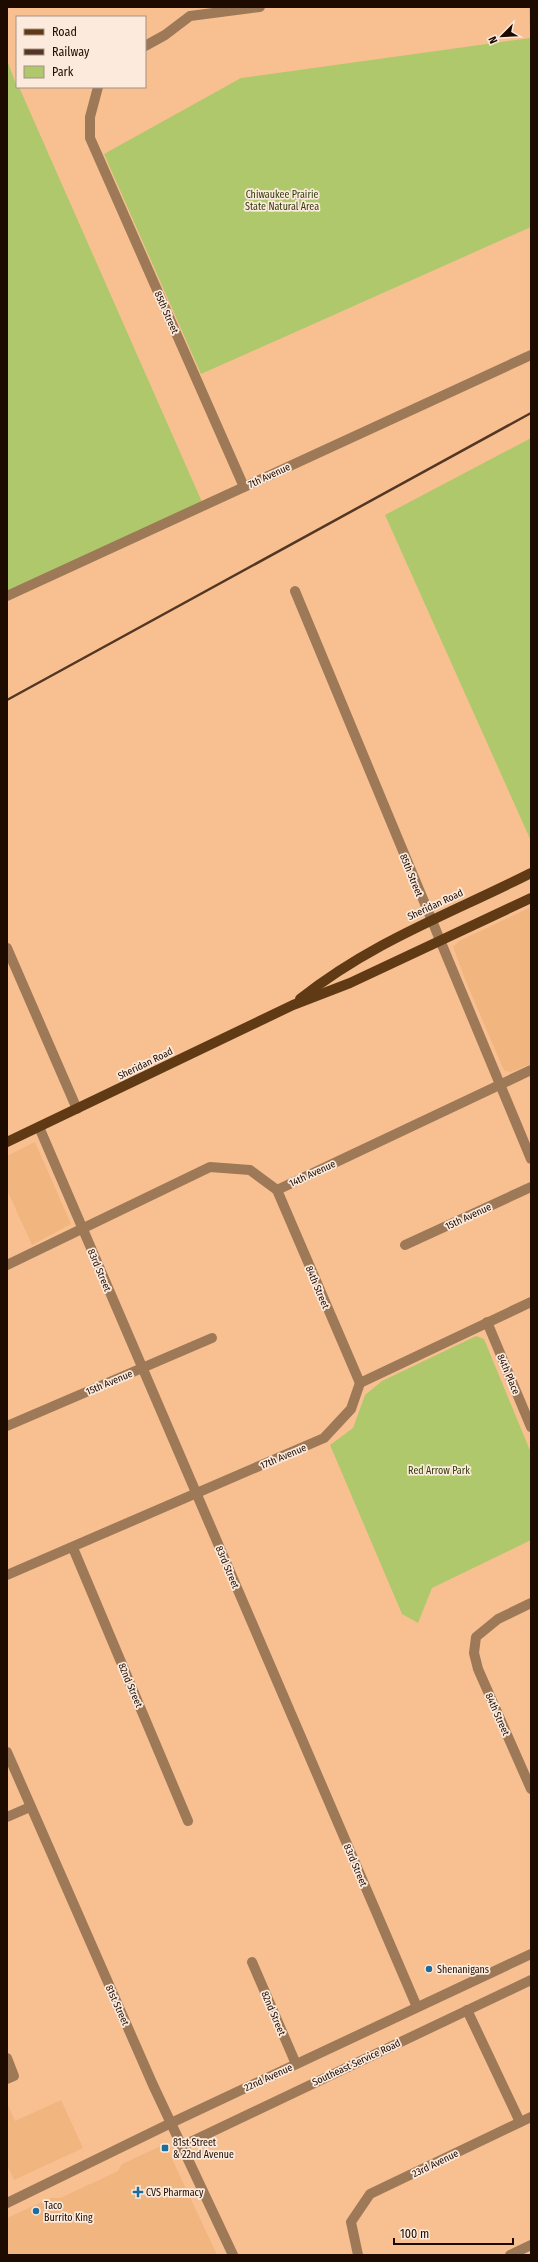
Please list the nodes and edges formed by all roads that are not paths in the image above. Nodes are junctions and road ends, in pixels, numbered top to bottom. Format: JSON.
{"nodes":[{"id":1,"x":260,"y":7,"type":"edge"},
{"id":2,"x":190,"y":12,"type":"edge"},
{"id":3,"x":146,"y":45,"type":"edge"},
{"id":4,"x":98,"y":88,"type":"edge"},
{"id":5,"x":531,"y":355,"type":"edge"},
{"id":6,"x":244,"y":487,"type":"junction"},
{"id":7,"x":295,"y":591,"type":"dead end"},
{"id":8,"x":7,"y":596,"type":"edge"},
{"id":9,"x":531,"y":873,"type":"edge"},
{"id":10,"x":531,"y":898,"type":"edge"},
{"id":11,"x":430,"y":919,"type":"junction"},
{"id":12,"x":439,"y":940,"type":"junction"},
{"id":13,"x":7,"y":948,"type":"edge"},
{"id":14,"x":293,"y":1005,"type":"junction"},
{"id":15,"x":531,"y":1070,"type":"edge"},
{"id":16,"x":500,"y":1085,"type":"junction"},
{"id":17,"x":77,"y":1109,"type":"junction"},
{"id":18,"x":38,"y":1127,"type":"junction"},
{"id":19,"x":7,"y":1142,"type":"edge"},
{"id":20,"x":531,"y":1159,"type":"edge"},
{"id":21,"x":531,"y":1187,"type":"edge"},
{"id":22,"x":277,"y":1190,"type":"junction"},
{"id":23,"x":82,"y":1229,"type":"junction"},
{"id":24,"x":405,"y":1245,"type":"dead end"},
{"id":25,"x":7,"y":1265,"type":"edge"},
{"id":26,"x":531,"y":1302,"type":"edge"},
{"id":27,"x":487,"y":1322,"type":"junction"},
{"id":28,"x":212,"y":1338,"type":"dead end"},
{"id":29,"x":142,"y":1368,"type":"junction"},
{"id":30,"x":360,"y":1383,"type":"junction"},
{"id":31,"x":7,"y":1426,"type":"edge"},
{"id":32,"x":531,"y":1426,"type":"edge"},
{"id":33,"x":196,"y":1493,"type":"junction"},
{"id":34,"x":73,"y":1548,"type":"junction"},
{"id":35,"x":7,"y":1575,"type":"edge"},
{"id":36,"x":531,"y":1603,"type":"edge"},
{"id":37,"x":7,"y":1752,"type":"edge"},
{"id":38,"x":531,"y":1789,"type":"edge"},
{"id":39,"x":30,"y":1807,"type":"junction"},
{"id":40,"x":7,"y":1817,"type":"edge"},
{"id":41,"x":188,"y":1821,"type":"dead end"},
{"id":42,"x":531,"y":1954,"type":"edge"},
{"id":43,"x":252,"y":1962,"type":"dead end"},
{"id":44,"x":531,"y":1980,"type":"edge"},
{"id":45,"x":417,"y":2008,"type":"junction"},
{"id":46,"x":467,"y":2010,"type":"junction"},
{"id":47,"x":7,"y":2058,"type":"edge"},
{"id":48,"x":296,"y":2064,"type":"junction"},
{"id":49,"x":11,"y":2078,"type":"edge"},
{"id":50,"x":531,"y":2117,"type":"edge"},
{"id":51,"x":520,"y":2122,"type":"junction"},
{"id":52,"x":171,"y":2123,"type":"junction"},
{"id":53,"x":182,"y":2146,"type":"junction"},
{"id":54,"x":7,"y":2203,"type":"edge"},
{"id":55,"x":531,"y":2245,"type":"edge"},
{"id":56,"x":233,"y":2255,"type":"edge"},
{"id":57,"x":358,"y":2255,"type":"edge"},
{"id":58,"x":510,"y":2255,"type":"edge"}],
"edges":[{"from":1,"to":2,"type":"street"},
{"from":2,"to":3,"type":"street"},
{"from":4,"to":6,"type":"street","name":"85th Street"},
{"from":5,"to":6,"type":"street","name":"7th Avenue"},
{"from":6,"to":8,"type":"street","name":"7th Avenue"},
{"from":7,"to":11,"type":"street","name":"85th Street"},
{"from":9,"to":11,"type":"main road","name":"Sheridan Road"},
{"from":10,"to":12,"type":"main road","name":"Sheridan Road"},
{"from":11,"to":12,"type":"street","name":"85th Street"},
{"from":11,"to":14,"type":"main road","name":"Sheridan Road"},
{"from":12,"to":14,"type":"main road","name":"Sheridan Road"},
{"from":12,"to":16,"type":"street","name":"85th Street"},
{"from":13,"to":17,"type":"street"},
{"from":14,"to":17,"type":"main road","name":"Sheridan Road"},
{"from":15,"to":16,"type":"street","name":"14th Avenue"},
{"from":16,"to":20,"type":"street","name":"85th Street"},
{"from":16,"to":22,"type":"street","name":"14th Avenue"},
{"from":17,"to":18,"type":"main road","name":"Sheridan Road"},
{"from":18,"to":19,"type":"main road","name":"Sheridan Road"},
{"from":18,"to":23,"type":"street","name":"83rd Street"},
{"from":21,"to":24,"type":"street","name":"15th Avenue"},
{"from":22,"to":23,"type":"street","name":"14th Avenue"},
{"from":22,"to":30,"type":"street","name":"84th Street"},
{"from":23,"to":25,"type":"street","name":"14th Avenue"},
{"from":23,"to":29,"type":"street","name":"83rd Street"},
{"from":26,"to":27,"type":"street"},
{"from":27,"to":30,"type":"street"},
{"from":27,"to":32,"type":"street","name":"84th Place"},
{"from":28,"to":29,"type":"street","name":"15th Avenue"},
{"from":29,"to":31,"type":"street","name":"15th Avenue"},
{"from":29,"to":33,"type":"street","name":"83rd Street"},
{"from":30,"to":33,"type":"street","name":"17th Avenue"},
{"from":33,"to":34,"type":"street","name":"17th Avenue"},
{"from":33,"to":45,"type":"street","name":"83rd Street"},
{"from":34,"to":35,"type":"street","name":"17th Avenue"},
{"from":34,"to":41,"type":"street","name":"82nd Street"},
{"from":36,"to":38,"type":"street","name":"84th Street"},
{"from":37,"to":39,"type":"street","name":"81st Street"},
{"from":39,"to":40,"type":"street"},
{"from":39,"to":52,"type":"street","name":"81st Street"},
{"from":42,"to":45,"type":"street","name":"22nd Avenue"},
{"from":43,"to":48,"type":"street","name":"82nd Street"},
{"from":44,"to":46,"type":"street","name":"Southeast Service Road"},
{"from":45,"to":48,"type":"street","name":"22nd Avenue"},
{"from":46,"to":51,"type":"street"},
{"from":46,"to":53,"type":"street","name":"Southeast Service Road"},
{"from":47,"to":49,"type":"street"},
{"from":48,"to":52,"type":"street","name":"22nd Avenue"},
{"from":50,"to":51,"type":"street","name":"23rd Avenue"},
{"from":51,"to":57,"type":"street","name":"23rd Avenue"},
{"from":52,"to":53,"type":"street","name":"81st Street"},
{"from":52,"to":54,"type":"street","name":"22nd Avenue"},
{"from":53,"to":56,"type":"street","name":"81st Street"},
{"from":55,"to":58,"type":"street"}]}
